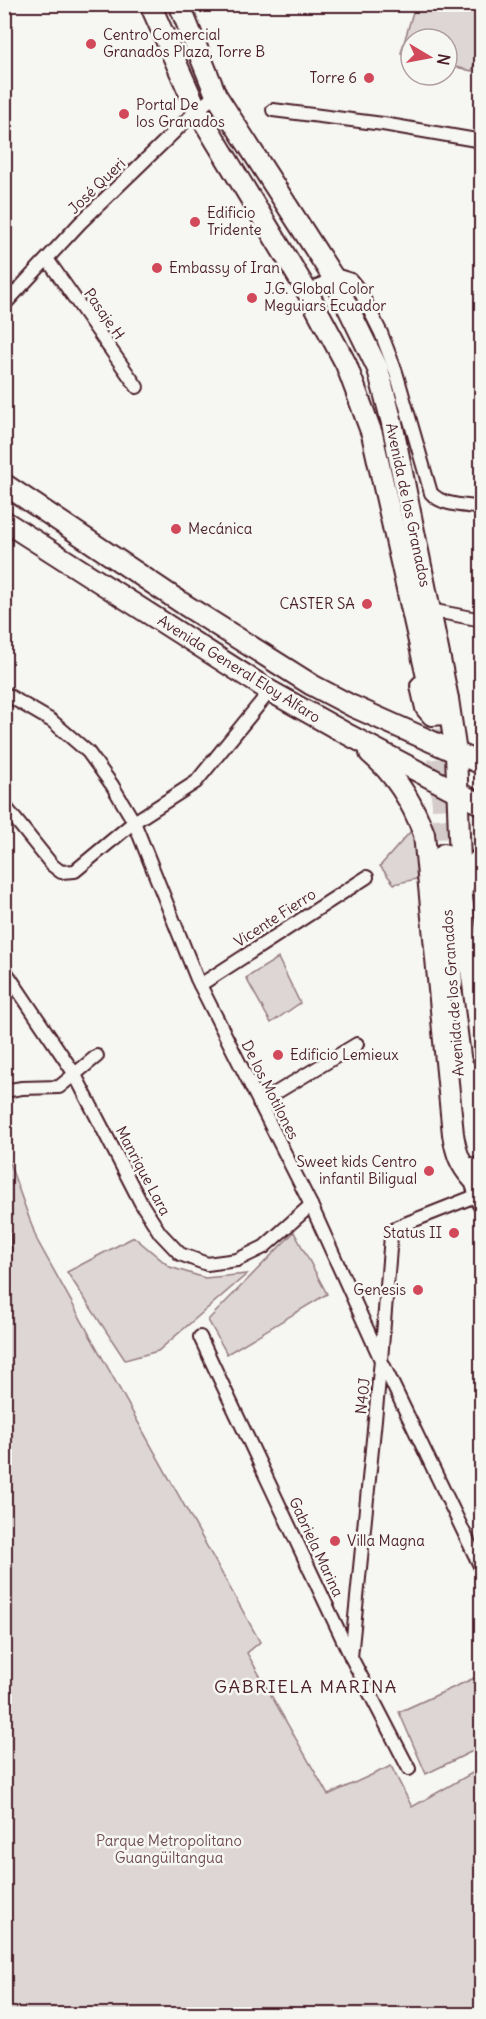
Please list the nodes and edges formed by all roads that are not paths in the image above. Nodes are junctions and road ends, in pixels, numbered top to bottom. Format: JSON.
{"nodes":[{"id":1,"x":150,"y":4,"type":"edge"},
{"id":2,"x":179,"y":4,"type":"edge"},
{"id":3,"x":216,"y":95,"type":"junction"},
{"id":4,"x":197,"y":110,"type":"junction"},
{"id":5,"x":273,"y":110,"type":"dead end"},
{"id":6,"x":482,"y":141,"type":"edge"},
{"id":7,"x":47,"y":259,"type":"junction"},
{"id":8,"x":333,"y":277,"type":"junction"},
{"id":9,"x":308,"y":293,"type":"junction"},
{"id":10,"x":4,"y":305,"type":"edge"},
{"id":11,"x":137,"y":387,"type":"dead end"},
{"id":12,"x":4,"y":484,"type":"edge"},
{"id":13,"x":482,"y":508,"type":"edge"},
{"id":14,"x":4,"y":520,"type":"edge"},
{"id":15,"x":66,"y":525,"type":"junction"},
{"id":16,"x":50,"y":551,"type":"junction"},
{"id":17,"x":430,"y":610,"type":"junction"},
{"id":18,"x":482,"y":620,"type":"edge"},
{"id":19,"x":270,"y":691,"type":"junction"},
{"id":20,"x":4,"y":693,"type":"edge"},
{"id":21,"x":436,"y":702,"type":"junction"},
{"id":22,"x":381,"y":719,"type":"junction"},
{"id":23,"x":345,"y":733,"type":"junction"},
{"id":24,"x":456,"y":753,"type":"junction"},
{"id":25,"x":482,"y":764,"type":"edge"},
{"id":26,"x":458,"y":794,"type":"junction"},
{"id":27,"x":4,"y":805,"type":"edge"},
{"id":28,"x":482,"y":805,"type":"edge"},
{"id":29,"x":134,"y":822,"type":"junction"},
{"id":30,"x":444,"y":854,"type":"tunnel mouth"},
{"id":31,"x":482,"y":858,"type":"edge"},
{"id":32,"x":367,"y":877,"type":"dead end"},
{"id":33,"x":461,"y":890,"type":"junction"},
{"id":34,"x":4,"y":969,"type":"edge"},
{"id":35,"x":200,"y":985,"type":"junction"},
{"id":36,"x":357,"y":1044,"type":"dead end"},
{"id":37,"x":482,"y":1055,"type":"edge"},
{"id":38,"x":98,"y":1056,"type":"dead end"},
{"id":39,"x":74,"y":1073,"type":"junction"},
{"id":40,"x":4,"y":1092,"type":"edge"},
{"id":41,"x":259,"y":1103,"type":"junction"},
{"id":42,"x":478,"y":1192,"type":"edge"},
{"id":43,"x":311,"y":1205,"type":"junction"},
{"id":44,"x":4,"y":1237,"type":"edge"},
{"id":45,"x":4,"y":1276,"type":"edge"},
{"id":46,"x":200,"y":1337,"type":"dead end"},
{"id":47,"x":381,"y":1360,"type":"junction"},
{"id":48,"x":482,"y":1570,"type":"edge"},
{"id":49,"x":351,"y":1657,"type":"junction"},
{"id":50,"x":409,"y":1769,"type":"dead end"}],
"edges":[{"from":1,"to":4,"type":"main road","name":"Avenida de los Granados"},
{"from":2,"to":3,"type":"main road","name":"Avenida de los Granados"},
{"from":3,"to":4,"type":"street","name":"José Queri"},
{"from":3,"to":8,"type":"main road","name":"Avenida de los Granados"},
{"from":4,"to":7,"type":"street","name":"José Queri"},
{"from":4,"to":9,"type":"main road","name":"Avenida de los Granados"},
{"from":5,"to":6,"type":"street"},
{"from":7,"to":10,"type":"street","name":"José Queri"},
{"from":7,"to":11,"type":"street","name":"Pasaje H"},
{"from":8,"to":9,"type":"street"},
{"from":8,"to":13,"type":"street"},
{"from":8,"to":17,"type":"main road","name":"Avenida de los Granados"},
{"from":9,"to":21,"type":"main road","name":"Avenida de los Granados"},
{"from":12,"to":15,"type":"main road","name":"Avenida General Eloy Alfaro"},
{"from":14,"to":16,"type":"main road","name":"Avenida General Eloy Alfaro"},
{"from":15,"to":16,"type":"main road"},
{"from":15,"to":22,"type":"main road","name":"Avenida General Eloy Alfaro"},
{"from":16,"to":19,"type":"main road","name":"Avenida General Eloy Alfaro"},
{"from":17,"to":18,"type":"street"},
{"from":17,"to":21,"type":"main road","name":"Avenida de los Granados"},
{"from":19,"to":23,"type":"main road","name":"Avenida General Eloy Alfaro"},
{"from":19,"to":29,"type":"street"},
{"from":20,"to":29,"type":"street","name":"De los Motilones"},
{"from":21,"to":22,"type":"main road"},
{"from":21,"to":24,"type":"main road","name":"Avenida de los Granados"},
{"from":22,"to":24,"type":"main road","name":"Avenida General Eloy Alfaro"},
{"from":23,"to":26,"type":"main road","name":"Avenida General Eloy Alfaro"},
{"from":23,"to":42,"type":"main road"},
{"from":24,"to":25,"type":"main road","name":"Avenida General Eloy Alfaro"},
{"from":24,"to":26,"type":"main road","name":"Avenida de los Granados"},
{"from":26,"to":28,"type":"main road","name":"Avenida General Eloy Alfaro"},
{"from":26,"to":33,"type":"main road","name":"Avenida de los Granados"},
{"from":27,"to":29,"type":"street"},
{"from":29,"to":35,"type":"street","name":"De los Motilones"},
{"from":30,"to":42,"type":"main road","name":"Avenida de los Granados"},
{"from":31,"to":33,"type":"main road"},
{"from":32,"to":35,"type":"street","name":"Vicente Fierro"},
{"from":33,"to":37,"type":"main road","name":"Avenida de los Granados"},
{"from":34,"to":39,"type":"street","name":"Manrique Lara"},
{"from":35,"to":41,"type":"street","name":"De los Motilones"},
{"from":36,"to":41,"type":"street"},
{"from":38,"to":39,"type":"street"},
{"from":39,"to":40,"type":"street"},
{"from":39,"to":43,"type":"street","name":"Manrique Lara"},
{"from":41,"to":43,"type":"street","name":"De los Motilones"},
{"from":42,"to":47,"type":"street","name":"N40J"},
{"from":43,"to":47,"type":"street","name":"De los Motilones"},
{"from":44,"to":45,"type":"street"},
{"from":46,"to":49,"type":"street","name":"Gabriela Marina"},
{"from":47,"to":48,"type":"street","name":"De los Motilones"},
{"from":47,"to":49,"type":"street","name":"N40J"},
{"from":49,"to":50,"type":"street","name":"Gabriela Marina"}]}
